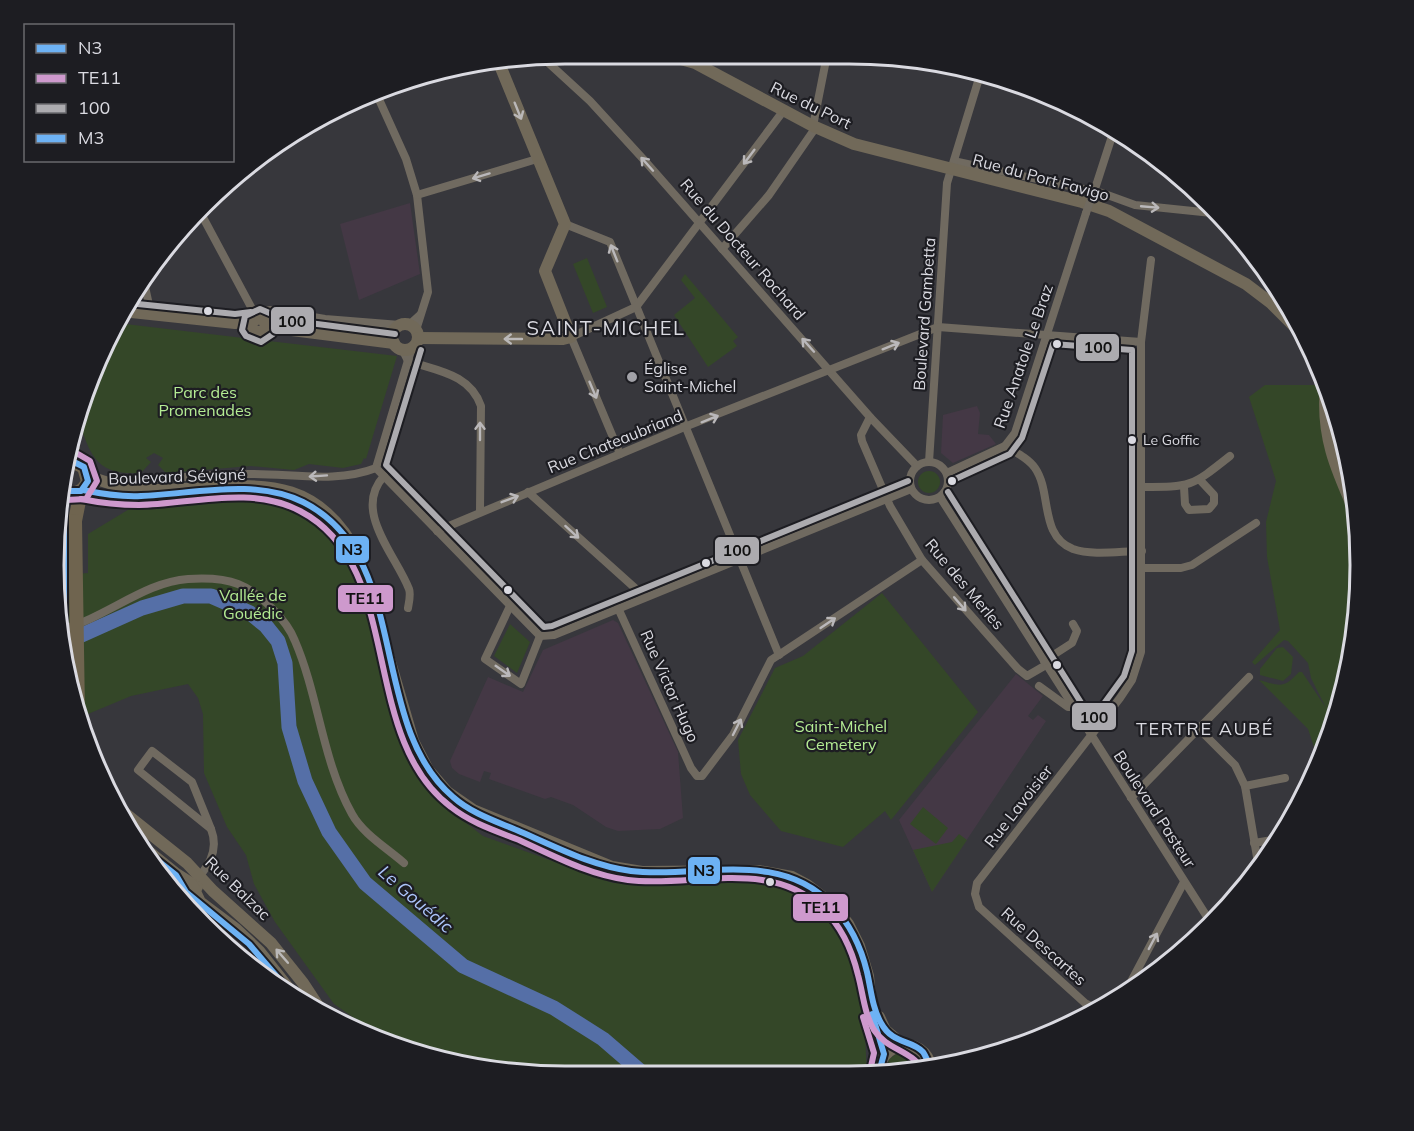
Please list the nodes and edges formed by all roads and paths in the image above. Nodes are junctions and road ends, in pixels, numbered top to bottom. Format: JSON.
{"nodes":[{"id":1,"x":697,"y":64,"type":"edge"},
{"id":2,"x":825,"y":64,"type":"edge"},
{"id":3,"x":548,"y":65,"type":"edge"},
{"id":4,"x":501,"y":69,"type":"edge"},
{"id":5,"x":978,"y":82,"type":"edge"},
{"id":6,"x":380,"y":101,"type":"edge"},
{"id":7,"x":784,"y":110,"type":"junction"},
{"id":8,"x":815,"y":127,"type":"junction"},
{"id":9,"x":1111,"y":139,"type":"edge"},
{"id":10,"x":537,"y":159,"type":"junction"},
{"id":11,"x":951,"y":168,"type":"junction"},
{"id":12,"x":1093,"y":194,"type":"junction"},
{"id":13,"x":417,"y":195,"type":"junction"},
{"id":14,"x":1204,"y":212,"type":"edge"},
{"id":15,"x":204,"y":219,"type":"edge"},
{"id":16,"x":700,"y":223,"type":"junction"},
{"id":17,"x":565,"y":224,"type":"junction"},
{"id":18,"x":722,"y":249,"type":"junction"},
{"id":19,"x":1151,"y":260,"type":"dead end"},
{"id":20,"x":146,"y":292,"type":"edge"},
{"id":21,"x":636,"y":307,"type":"junction"},
{"id":22,"x":134,"y":312,"type":"edge"},
{"id":23,"x":1280,"y":312,"type":"edge"},
{"id":24,"x":151,"y":314,"type":"junction"},
{"id":25,"x":258,"y":323,"type":"junction"},
{"id":26,"x":938,"y":327,"type":"junction"},
{"id":27,"x":1047,"y":335,"type":"junction"},
{"id":28,"x":571,"y":336,"type":"junction"},
{"id":29,"x":406,"y":337,"type":"junction"},
{"id":30,"x":1141,"y":342,"type":"junction"},
{"id":31,"x":408,"y":361,"type":"junction"},
{"id":32,"x":830,"y":370,"type":"junction"},
{"id":33,"x":870,"y":417,"type":"junction"},
{"id":34,"x":1327,"y":417,"type":"edge"},
{"id":35,"x":686,"y":427,"type":"junction"},
{"id":36,"x":1005,"y":446,"type":"junction"},
{"id":37,"x":620,"y":454,"type":"junction"},
{"id":38,"x":1230,"y":456,"type":"dead end"},
{"id":39,"x":929,"y":462,"type":"junction"},
{"id":40,"x":75,"y":464,"type":"edge"},
{"id":41,"x":917,"y":466,"type":"junction"},
{"id":42,"x":376,"y":468,"type":"junction"},
{"id":43,"x":947,"y":473,"type":"junction"},
{"id":44,"x":88,"y":476,"type":"junction"},
{"id":45,"x":384,"y":476,"type":"junction"},
{"id":46,"x":1200,"y":480,"type":"junction"},
{"id":47,"x":1342,"y":484,"type":"edge"},
{"id":48,"x":129,"y":487,"type":"junction"},
{"id":49,"x":1142,"y":487,"type":"junction"},
{"id":50,"x":1184,"y":487,"type":"junction"},
{"id":51,"x":911,"y":489,"type":"junction"},
{"id":52,"x":74,"y":491,"type":"edge"},
{"id":53,"x":528,"y":492,"type":"junction"},
{"id":54,"x":940,"y":497,"type":"junction"},
{"id":55,"x":886,"y":498,"type":"junction"},
{"id":56,"x":480,"y":511,"type":"junction"},
{"id":57,"x":71,"y":521,"type":"junction"},
{"id":58,"x":1256,"y":523,"type":"dead end"},
{"id":59,"x":338,"y":525,"type":"junction"},
{"id":60,"x":437,"y":531,"type":"junction"},
{"id":61,"x":1142,"y":551,"type":"junction"},
{"id":62,"x":740,"y":558,"type":"junction"},
{"id":63,"x":922,"y":560,"type":"junction"},
{"id":64,"x":1142,"y":568,"type":"junction"},
{"id":65,"x":645,"y":597,"type":"junction"},
{"id":66,"x":510,"y":606,"type":"junction"},
{"id":67,"x":408,"y":608,"type":"dead end"},
{"id":68,"x":618,"y":608,"type":"junction"},
{"id":69,"x":1072,"y":624,"type":"dead end"},
{"id":70,"x":69,"y":626,"type":"edge"},
{"id":71,"x":70,"y":635,"type":"edge"},
{"id":72,"x":540,"y":636,"type":"junction"},
{"id":73,"x":779,"y":655,"type":"junction"},
{"id":74,"x":1045,"y":663,"type":"junction"},
{"id":75,"x":77,"y":673,"type":"edge"},
{"id":76,"x":1249,"y":677,"type":"dead end"},
{"id":77,"x":1039,"y":686,"type":"dead end"},
{"id":78,"x":1073,"y":707,"type":"junction"},
{"id":79,"x":1198,"y":728,"type":"junction"},
{"id":80,"x":1091,"y":736,"type":"junction"},
{"id":81,"x":1285,"y":778,"type":"dead end"},
{"id":82,"x":1245,"y":786,"type":"junction"},
{"id":83,"x":1131,"y":798,"type":"junction"},
{"id":84,"x":135,"y":821,"type":"edge"},
{"id":85,"x":211,"y":829,"type":"junction"},
{"id":86,"x":1267,"y":841,"type":"edge"},
{"id":87,"x":1254,"y":843,"type":"junction"},
{"id":88,"x":158,"y":856,"type":"edge"},
{"id":89,"x":1256,"y":856,"type":"edge"},
{"id":90,"x":404,"y":863,"type":"dead end"},
{"id":91,"x":196,"y":880,"type":"junction"},
{"id":92,"x":1184,"y":882,"type":"junction"},
{"id":93,"x":186,"y":892,"type":"edge"},
{"id":94,"x":975,"y":898,"type":"joint"},
{"id":95,"x":1207,"y":916,"type":"edge"},
{"id":96,"x":280,"y":977,"type":"edge"},
{"id":97,"x":1133,"y":977,"type":"edge"},
{"id":98,"x":309,"y":996,"type":"edge"},
{"id":99,"x":872,"y":1001,"type":"junction"},
{"id":100,"x":1089,"y":1005,"type":"edge"},
{"id":101,"x":903,"y":1045,"type":"junction"},
{"id":102,"x":884,"y":1054,"type":"junction"},
{"id":103,"x":927,"y":1060,"type":"edge"},
{"id":104,"x":880,"y":1065,"type":"edge"}],
"edges":[{"from":1,"to":7,"type":"street","name":"Rue du Port"},
{"from":2,"to":8,"type":"street"},
{"from":16,"to":3,"type":"street","name":"Rue du Docteur Rochard","one_way":true},
{"from":4,"to":10,"type":"street","one_way":true},
{"from":5,"to":11,"type":"street","name":"Boulevard Gambetta"},
{"from":6,"to":13,"type":"street"},
{"from":7,"to":8,"type":"street","name":"Rue du Port"},
{"from":7,"to":16,"type":"street","one_way":true},
{"from":8,"to":11,"type":"street","name":"Rue du Port"},
{"from":8,"to":18,"type":"street"},
{"from":9,"to":12,"type":"street","name":"Rue Anatole Le Braz"},
{"from":10,"to":13,"type":"street","one_way":true},
{"from":10,"to":17,"type":"street"},
{"from":11,"to":12,"type":"street"},
{"from":11,"to":23,"type":"street","name":"Rue du Port Favigo"},
{"from":11,"to":26,"type":"street","name":"Boulevard Gambetta"},
{"from":12,"to":14,"type":"street","one_way":true},
{"from":12,"to":27,"type":"street","name":"Rue Anatole Le Braz","bridge":true},
{"from":13,"to":29,"type":"street"},
{"from":15,"to":25,"type":"street"},
{"from":16,"to":18,"type":"street","name":"Rue du Docteur Rochard"},
{"from":16,"to":21,"type":"street"},
{"from":21,"to":17,"type":"street","one_way":true},
{"from":17,"to":28,"type":"street"},
{"from":32,"to":18,"type":"street","name":"Rue du Docteur Rochard","one_way":true},
{"from":19,"to":30,"type":"street","name":"Rue Lavoisier"},
{"from":20,"to":24,"type":"street"},
{"from":21,"to":28,"type":"street"},
{"from":21,"to":35,"type":"street"},
{"from":22,"to":24,"type":"street"},
{"from":24,"to":25,"type":"street"},
{"from":25,"to":29,"type":"street"},
{"from":25,"to":29,"type":"street"},
{"from":26,"to":27,"type":"street"},
{"from":32,"to":26,"type":"street","name":"Rue Chateaubriand","one_way":true},
{"from":26,"to":39,"type":"street","name":"Boulevard Gambetta"},
{"from":27,"to":30,"type":"street"},
{"from":27,"to":36,"type":"street","name":"Rue Anatole Le Braz"},
{"from":28,"to":29,"type":"street","one_way":true},
{"from":28,"to":37,"type":"street","one_way":true},
{"from":29,"to":31,"type":"street"},
{"from":30,"to":49,"type":"street","name":"Rue Lavoisier"},
{"from":31,"to":42,"type":"street"},
{"from":56,"to":31,"type":"street","one_way":true},
{"from":32,"to":33,"type":"street","name":"Rue du Docteur Rochard"},
{"from":35,"to":32,"type":"street","name":"Rue Chateaubriand","one_way":true},
{"from":33,"to":41,"type":"street","name":"Rue du Docteur Rochard"},
{"from":33,"to":55,"type":"street","name":"Rue des Merles"},
{"from":34,"to":47,"type":"street"},
{"from":35,"to":37,"type":"street","name":"Rue Chateaubriand"},
{"from":35,"to":62,"type":"street"},
{"from":36,"to":43,"type":"street","name":"Rue Anatole Le Braz"},
{"from":36,"to":61,"type":"street"},
{"from":37,"to":53,"type":"street","name":"Rue Chateaubriand"},
{"from":38,"to":46,"type":"street"},
{"from":39,"to":41,"type":"street"},
{"from":39,"to":43,"type":"street"},
{"from":40,"to":44,"type":"main road"},
{"from":41,"to":51,"type":"street"},
{"from":42,"to":45,"type":"street"},
{"from":42,"to":48,"type":"street","one_way":true},
{"from":43,"to":54,"type":"street"},
{"from":44,"to":48,"type":"street"},
{"from":44,"to":52,"type":"main road"},
{"from":45,"to":60,"type":"street"},
{"from":45,"to":67,"type":"street"},
{"from":46,"to":50,"type":"street"},
{"from":46,"to":50,"type":"street"},
{"from":48,"to":59,"type":"street"},
{"from":49,"to":50,"type":"street"},
{"from":49,"to":61,"type":"street","name":"Rue Lavoisier"},
{"from":51,"to":54,"type":"street"},
{"from":51,"to":55,"type":"street"},
{"from":52,"to":57,"type":"main road"},
{"from":52,"to":59,"type":"street","name":"Boulevard Sévigné"},
{"from":56,"to":53,"type":"street","name":"Rue Chateaubriand","one_way":true},
{"from":53,"to":65,"type":"street","one_way":true},
{"from":54,"to":74,"type":"street","name":"Boulevard Pasteur"},
{"from":55,"to":62,"type":"street"},
{"from":55,"to":63,"type":"street","name":"Rue des Merles"},
{"from":56,"to":60,"type":"street","name":"Rue Chateaubriand"},
{"from":57,"to":71,"type":"main road"},
{"from":57,"to":75,"type":"main road","bridge":true},
{"from":58,"to":64,"type":"street"},
{"from":59,"to":99,"type":"street"},
{"from":60,"to":66,"type":"street"},
{"from":61,"to":64,"type":"street","name":"Rue Lavoisier"},
{"from":62,"to":65,"type":"street"},
{"from":62,"to":73,"type":"street"},
{"from":73,"to":63,"type":"street","one_way":true},
{"from":63,"to":74,"type":"street","name":"Rue des Merles","one_way":true},
{"from":64,"to":80,"type":"street","name":"Rue Lavoisier"},
{"from":65,"to":68,"type":"street"},
{"from":66,"to":72,"type":"street"},
{"from":66,"to":72,"type":"street","one_way":true},
{"from":68,"to":72,"type":"street"},
{"from":68,"to":73,"type":"street","name":"Rue Victor Hugo","one_way":true},
{"from":69,"to":74,"type":"street"},
{"from":70,"to":90,"type":"street"},
{"from":74,"to":78,"type":"street","name":"Boulevard Pasteur"},
{"from":76,"to":79,"type":"street"},
{"from":77,"to":78,"type":"street"},
{"from":78,"to":80,"type":"street","name":"Boulevard Pasteur"},
{"from":79,"to":82,"type":"street"},
{"from":79,"to":83,"type":"street"},
{"from":80,"to":83,"type":"street","name":"Boulevard Pasteur"},
{"from":80,"to":94,"type":"street","name":"Rue Lavoisier"},
{"from":81,"to":82,"type":"street"},
{"from":82,"to":87,"type":"street"},
{"from":83,"to":92,"type":"street","name":"Boulevard Pasteur"},
{"from":84,"to":91,"type":"street","name":"Rue Balzac"},
{"from":85,"to":85,"type":"street"},
{"from":85,"to":91,"type":"street"},
{"from":86,"to":87,"type":"street"},
{"from":87,"to":89,"type":"street"},
{"from":88,"to":91,"type":"street"},
{"from":91,"to":93,"type":"street"},
{"from":91,"to":96,"type":"street","name":"Rue Balzac"},
{"from":98,"to":91,"type":"street","name":"Rue Balzac","one_way":true},
{"from":92,"to":95,"type":"street","name":"Boulevard Pasteur"},
{"from":97,"to":92,"type":"street","one_way":true},
{"from":94,"to":100,"type":"street","name":"Rue Descartes"},
{"from":99,"to":101,"type":"street"},
{"from":99,"to":102,"type":"street"},
{"from":101,"to":102,"type":"street"},
{"from":101,"to":103,"type":"street"},
{"from":102,"to":104,"type":"street"}]}
